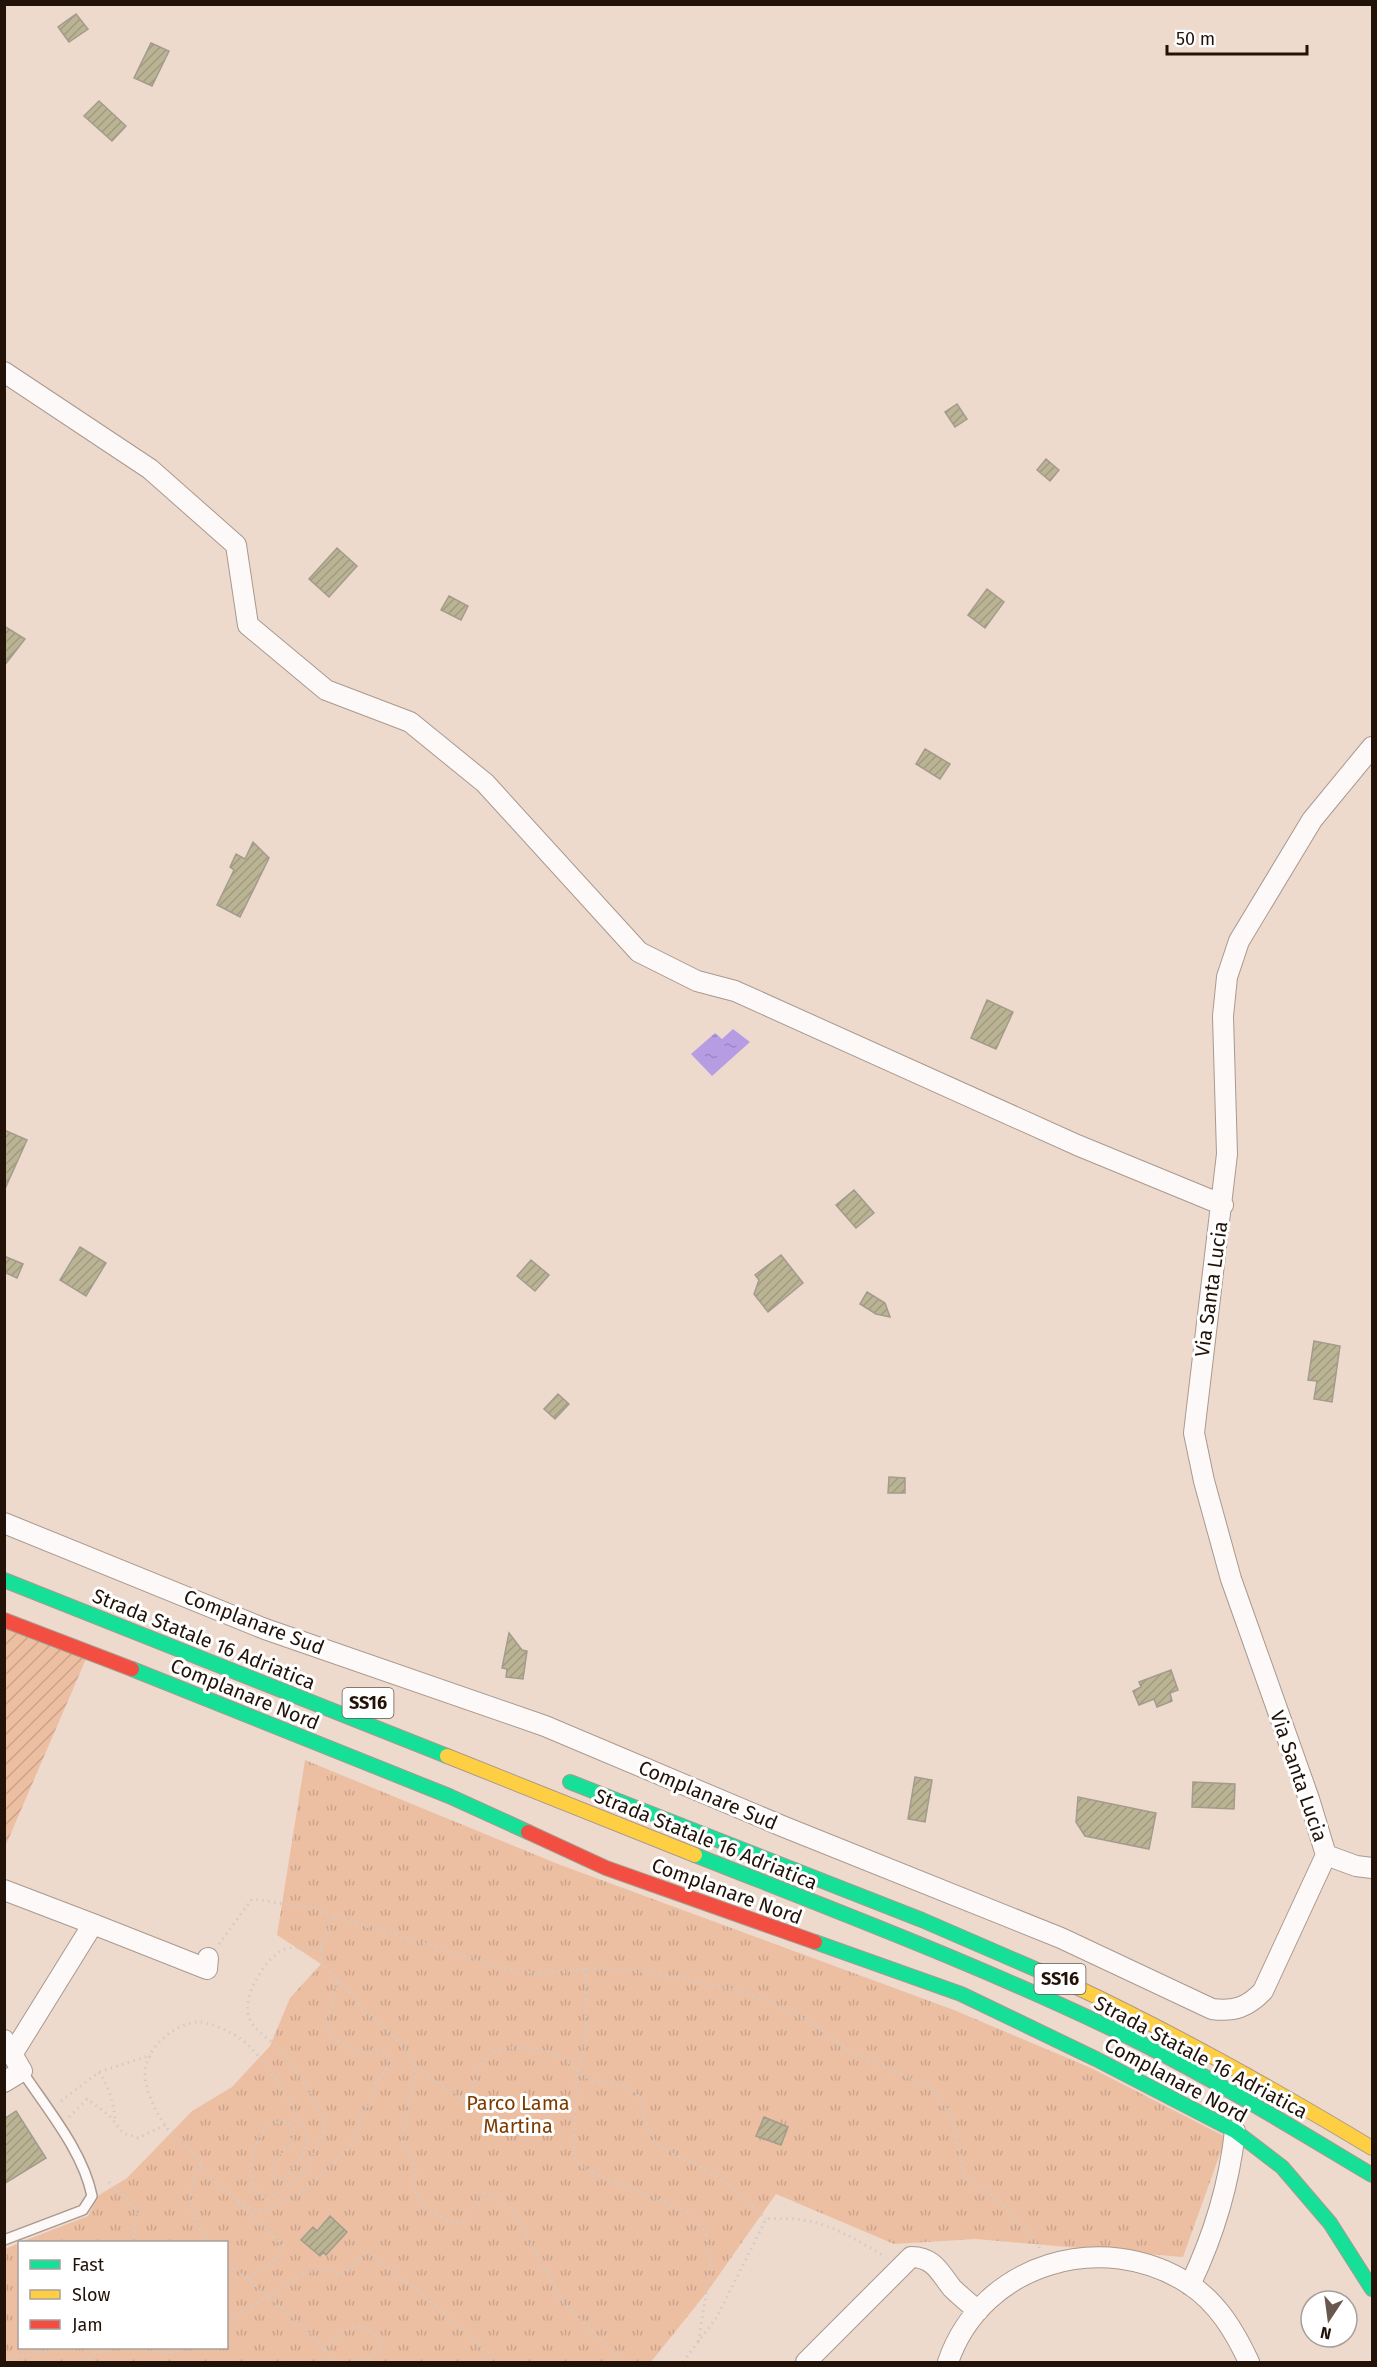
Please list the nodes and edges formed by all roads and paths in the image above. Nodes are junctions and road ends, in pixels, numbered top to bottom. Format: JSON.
{"nodes":[{"id":1,"x":4,"y":372,"type":"edge"},
{"id":2,"x":1372,"y":747,"type":"edge"},
{"id":3,"x":1223,"y":1205,"type":"junction"},
{"id":4,"x":4,"y":1523,"type":"edge"},
{"id":5,"x":4,"y":1580,"type":"edge"},
{"id":6,"x":4,"y":1620,"type":"edge"},
{"id":7,"x":556,"y":1776,"type":"dead end"},
{"id":8,"x":1326,"y":1855,"type":"junction"},
{"id":9,"x":1372,"y":1868,"type":"edge"},
{"id":10,"x":4,"y":1890,"type":"edge"},
{"id":11,"x":335,"y":1917,"type":"junction"},
{"id":12,"x":93,"y":1923,"type":"junction"},
{"id":13,"x":321,"y":1950,"type":"junction"},
{"id":14,"x":208,"y":1958,"type":"joint"},
{"id":15,"x":586,"y":1968,"type":"junction"},
{"id":16,"x":338,"y":1977,"type":"junction"},
{"id":17,"x":11,"y":2053,"type":"edge"},
{"id":18,"x":151,"y":2055,"type":"junction"},
{"id":19,"x":414,"y":2064,"type":"junction"},
{"id":20,"x":577,"y":2071,"type":"junction"},
{"id":21,"x":99,"y":2072,"type":"junction"},
{"id":22,"x":4,"y":2082,"type":"edge"},
{"id":23,"x":56,"y":2105,"type":"dead end"},
{"id":24,"x":65,"y":2120,"type":"dead end"},
{"id":25,"x":115,"y":2123,"type":"junction"},
{"id":26,"x":165,"y":2125,"type":"junction"},
{"id":27,"x":1235,"y":2132,"type":"junction"},
{"id":28,"x":1372,"y":2148,"type":"edge"},
{"id":29,"x":1342,"y":2156,"type":"junction"},
{"id":30,"x":201,"y":2166,"type":"junction"},
{"id":31,"x":1372,"y":2175,"type":"edge"},
{"id":32,"x":109,"y":2182,"type":"dead end"},
{"id":33,"x":1372,"y":2184,"type":"edge"},
{"id":34,"x":235,"y":2200,"type":"junction"},
{"id":35,"x":766,"y":2219,"type":"junction"},
{"id":36,"x":4,"y":2240,"type":"edge"},
{"id":37,"x":132,"y":2241,"type":"edge"},
{"id":38,"x":208,"y":2241,"type":"edge"},
{"id":39,"x":1048,"y":2264,"type":"junction"},
{"id":40,"x":902,"y":2265,"type":"junction"},
{"id":41,"x":228,"y":2266,"type":"edge"},
{"id":42,"x":248,"y":2279,"type":"junction"},
{"id":43,"x":1190,"y":2284,"type":"junction"},
{"id":44,"x":1372,"y":2289,"type":"edge"},
{"id":45,"x":978,"y":2311,"type":"junction"},
{"id":46,"x":228,"y":2321,"type":"edge"},
{"id":47,"x":698,"y":2343,"type":"junction"},
{"id":48,"x":49,"y":2349,"type":"edge"},
{"id":49,"x":103,"y":2349,"type":"edge"},
{"id":50,"x":151,"y":2349,"type":"edge"},
{"id":51,"x":183,"y":2349,"type":"edge"},
{"id":52,"x":325,"y":2350,"type":"junction"},
{"id":53,"x":4,"y":2355,"type":"edge"},
{"id":54,"x":83,"y":2362,"type":"edge"},
{"id":55,"x":333,"y":2362,"type":"edge"},
{"id":56,"x":358,"y":2362,"type":"edge"},
{"id":57,"x":498,"y":2362,"type":"edge"},
{"id":58,"x":622,"y":2362,"type":"edge"},
{"id":59,"x":683,"y":2362,"type":"edge"},
{"id":60,"x":806,"y":2362,"type":"edge"},
{"id":61,"x":948,"y":2362,"type":"edge"},
{"id":62,"x":1249,"y":2362,"type":"edge"}],
"edges":[{"from":1,"to":3,"type":"street"},
{"from":2,"to":3,"type":"street","name":"Via Santa Lucia"},
{"from":3,"to":8,"type":"street","name":"Via Santa Lucia"},
{"from":4,"to":8,"type":"street","name":"Complanare Sud"},
{"from":5,"to":29,"type":"main road","name":"Strada Statale 16 Adriatica","number":"SS16"},
{"from":6,"to":27,"type":"main road","name":"Complanare Nord"},
{"from":7,"to":28,"type":"main road","name":"Strada Statale 16 Adriatica","number":"SS16"},
{"from":8,"to":9,"type":"street"},
{"from":10,"to":12,"type":"street"},
{"from":11,"to":13,"type":"path"},
{"from":11,"to":14,"type":"path"},
{"from":11,"to":15,"type":"path"},
{"from":12,"to":14,"type":"street"},
{"from":12,"to":17,"type":"street"},
{"from":13,"to":16,"type":"path"},
{"from":13,"to":18,"type":"path"},
{"from":15,"to":20,"type":"path"},
{"from":15,"to":39,"type":"path"},
{"from":16,"to":19,"type":"path"},
{"from":16,"to":34,"type":"path"},
{"from":17,"to":22,"type":"street"},
{"from":17,"to":36,"type":"lane"},
{"from":18,"to":21,"type":"path"},
{"from":18,"to":26,"type":"path"},
{"from":19,"to":20,"type":"path"},
{"from":19,"to":58,"type":"path"},
{"from":20,"to":35,"type":"path"},
{"from":20,"to":47,"type":"path"},
{"from":21,"to":23,"type":"path"},
{"from":21,"to":25,"type":"path"},
{"from":24,"to":25,"type":"path"},
{"from":25,"to":26,"type":"path"},
{"from":26,"to":30,"type":"path"},
{"from":27,"to":43,"type":"street"},
{"from":27,"to":44,"type":"main road","name":"Complanare Nord"},
{"from":29,"to":31,"type":"main road","name":"Strada Statale 16 Adriatica","number":"SS16"},
{"from":29,"to":33,"type":"main road"},
{"from":30,"to":34,"type":"path"},
{"from":30,"to":38,"type":"path"},
{"from":32,"to":37,"type":"path"},
{"from":34,"to":42,"type":"path"},
{"from":35,"to":40,"type":"path"},
{"from":35,"to":47,"type":"path"},
{"from":39,"to":43,"type":"street"},
{"from":39,"to":45,"type":"street"},
{"from":40,"to":45,"type":"street"},
{"from":40,"to":60,"type":"street"},
{"from":41,"to":42,"type":"path"},
{"from":42,"to":52,"type":"path"},
{"from":43,"to":62,"type":"street"},
{"from":45,"to":61,"type":"street"},
{"from":46,"to":57,"type":"path"},
{"from":47,"to":59,"type":"path"},
{"from":48,"to":53,"type":"path"},
{"from":49,"to":54,"type":"path"},
{"from":50,"to":51,"type":"path"},
{"from":52,"to":55,"type":"path"},
{"from":52,"to":56,"type":"path"}]}
